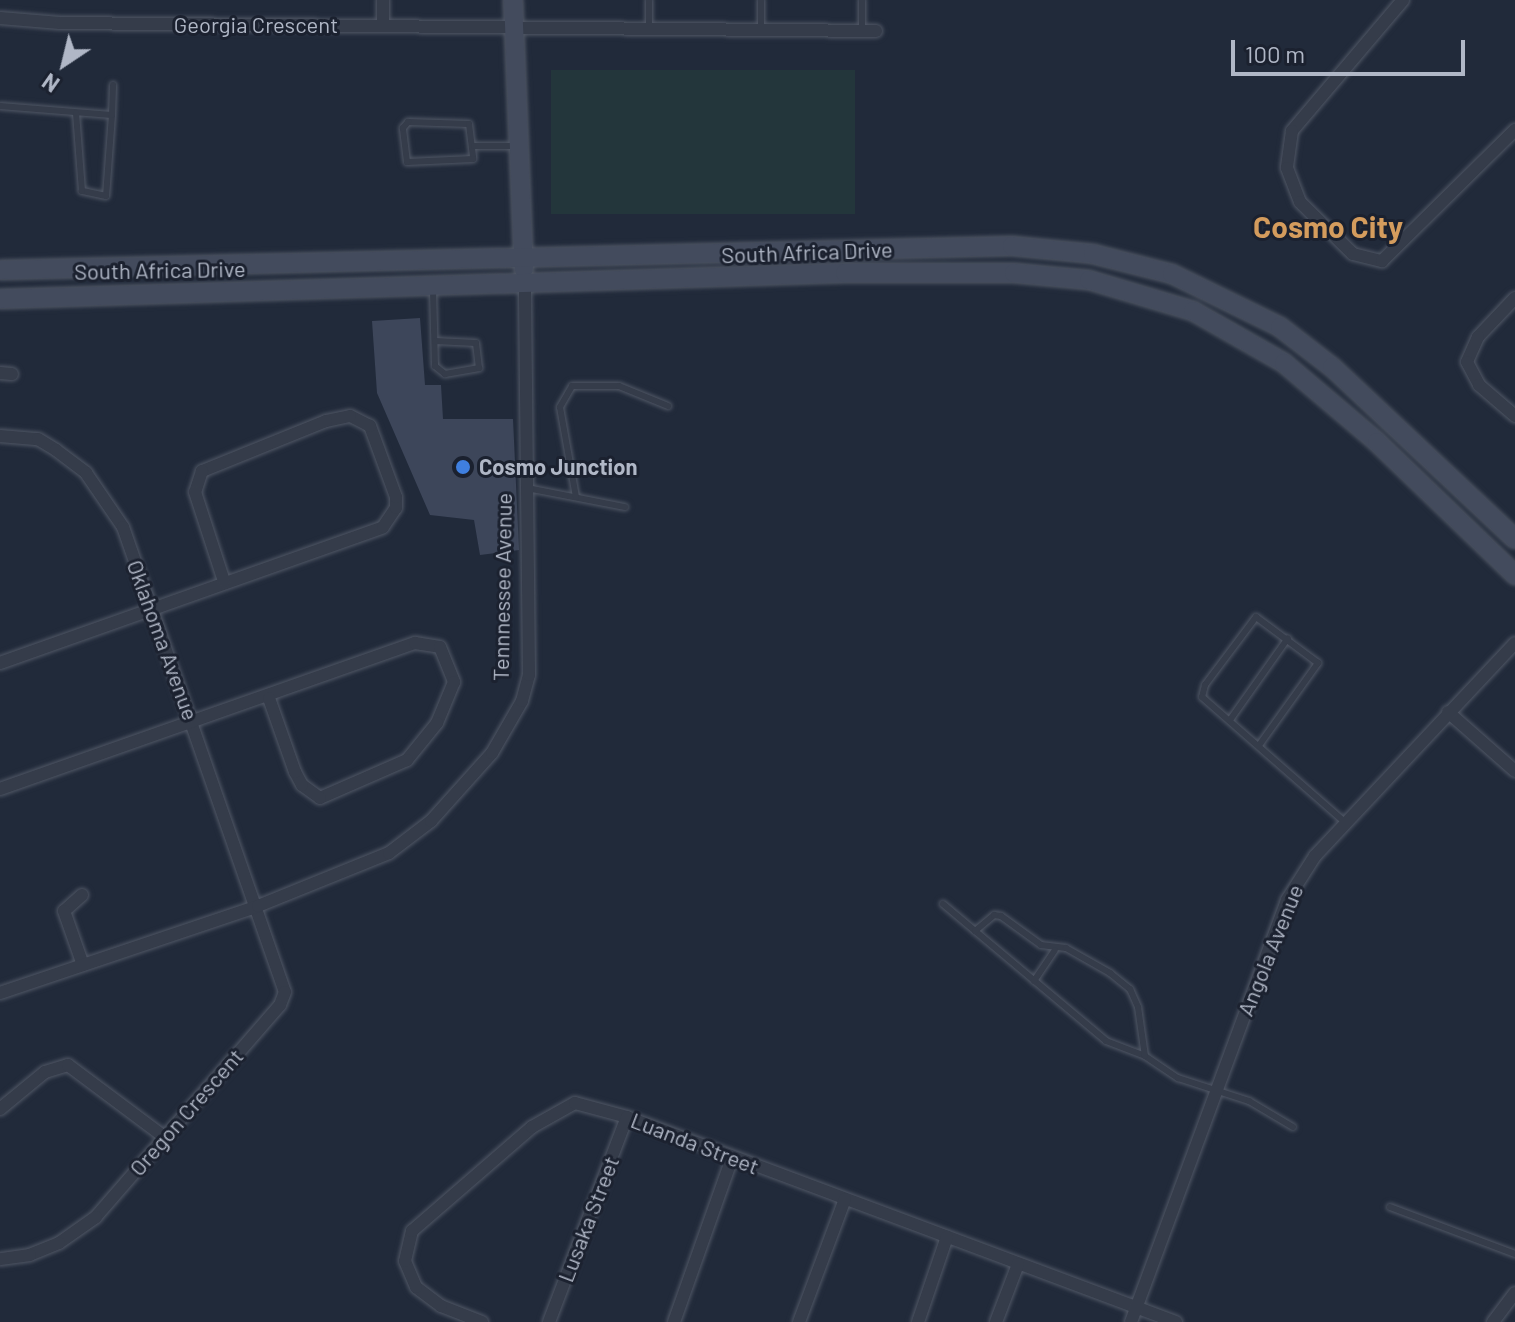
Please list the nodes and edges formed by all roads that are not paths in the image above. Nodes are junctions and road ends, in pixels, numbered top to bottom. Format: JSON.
{"nodes":[{"id":1,"x":383,"y":0,"type":"edge"},
{"id":2,"x":513,"y":0,"type":"edge"},
{"id":3,"x":649,"y":0,"type":"edge"},
{"id":4,"x":761,"y":0,"type":"edge"},
{"id":5,"x":862,"y":0,"type":"edge"},
{"id":6,"x":1403,"y":0,"type":"edge"},
{"id":7,"x":0,"y":18,"type":"edge"},
{"id":8,"x":383,"y":26,"type":"junction"},
{"id":9,"x":513,"y":28,"type":"junction"},
{"id":10,"x":649,"y":30,"type":"junction"},
{"id":11,"x":761,"y":30,"type":"junction"},
{"id":12,"x":862,"y":31,"type":"junction"},
{"id":13,"x":876,"y":31,"type":"dead end"},
{"id":14,"x":113,"y":85,"type":"dead end"},
{"id":15,"x":0,"y":106,"type":"edge"},
{"id":16,"x":76,"y":113,"type":"junction"},
{"id":17,"x":112,"y":115,"type":"junction"},
{"id":18,"x":1515,"y":130,"type":"edge"},
{"id":19,"x":474,"y":146,"type":"junction"},
{"id":20,"x":519,"y":146,"type":"junction"},
{"id":21,"x":524,"y":259,"type":"junction"},
{"id":22,"x":0,"y":270,"type":"edge"},
{"id":23,"x":525,"y":283,"type":"junction"},
{"id":24,"x":433,"y":288,"type":"junction"},
{"id":25,"x":1515,"y":298,"type":"edge"},
{"id":26,"x":0,"y":299,"type":"edge"},
{"id":27,"x":435,"y":341,"type":"junction"},
{"id":28,"x":668,"y":406,"type":"dead end"},
{"id":29,"x":1515,"y":416,"type":"edge"},
{"id":30,"x":0,"y":436,"type":"edge"},
{"id":31,"x":527,"y":488,"type":"junction"},
{"id":32,"x":576,"y":497,"type":"junction"},
{"id":33,"x":625,"y":507,"type":"dead end"},
{"id":34,"x":1515,"y":539,"type":"edge"},
{"id":35,"x":1515,"y":575,"type":"edge"},
{"id":36,"x":224,"y":581,"type":"junction"},
{"id":37,"x":153,"y":611,"type":"junction"},
{"id":38,"x":1288,"y":638,"type":"junction"},
{"id":39,"x":1515,"y":643,"type":"edge"},
{"id":40,"x":0,"y":663,"type":"edge"},
{"id":41,"x":269,"y":698,"type":"junction"},
{"id":42,"x":1448,"y":712,"type":"junction"},
{"id":43,"x":1230,"y":720,"type":"junction"},
{"id":44,"x":192,"y":721,"type":"junction"},
{"id":45,"x":1260,"y":744,"type":"junction"},
{"id":46,"x":1515,"y":771,"type":"edge"},
{"id":47,"x":0,"y":789,"type":"edge"},
{"id":48,"x":1345,"y":822,"type":"junction"},
{"id":49,"x":82,"y":895,"type":"dead end"},
{"id":50,"x":943,"y":904,"type":"dead end"},
{"id":51,"x":258,"y":906,"type":"junction"},
{"id":52,"x":975,"y":931,"type":"junction"},
{"id":53,"x":1055,"y":950,"type":"junction"},
{"id":54,"x":83,"y":965,"type":"junction"},
{"id":55,"x":1034,"y":981,"type":"junction"},
{"id":56,"x":0,"y":993,"type":"edge"},
{"id":57,"x":1145,"y":1056,"type":"junction"},
{"id":58,"x":1215,"y":1090,"type":"junction"},
{"id":59,"x":0,"y":1109,"type":"edge"},
{"id":60,"x":627,"y":1117,"type":"junction"},
{"id":61,"x":1293,"y":1127,"type":"dead end"},
{"id":62,"x":163,"y":1136,"type":"junction"},
{"id":63,"x":732,"y":1158,"type":"junction"},
{"id":64,"x":845,"y":1199,"type":"junction"},
{"id":65,"x":1390,"y":1207,"type":"dead end"},
{"id":66,"x":947,"y":1237,"type":"junction"},
{"id":67,"x":1515,"y":1254,"type":"edge"},
{"id":68,"x":0,"y":1259,"type":"edge"},
{"id":69,"x":1018,"y":1264,"type":"junction"},
{"id":70,"x":1515,"y":1293,"type":"edge"},
{"id":71,"x":1136,"y":1307,"type":"junction"},
{"id":72,"x":482,"y":1322,"type":"edge"},
{"id":73,"x":549,"y":1322,"type":"edge"},
{"id":74,"x":674,"y":1322,"type":"edge"},
{"id":75,"x":799,"y":1322,"type":"edge"},
{"id":76,"x":918,"y":1322,"type":"edge"},
{"id":77,"x":996,"y":1322,"type":"edge"},
{"id":78,"x":1131,"y":1322,"type":"edge"},
{"id":79,"x":1176,"y":1322,"type":"edge"},
{"id":80,"x":1493,"y":1322,"type":"edge"}],
"edges":[{"from":1,"to":8,"type":"street"},
{"from":2,"to":9,"type":"street","name":"Tennnessee Avenue"},
{"from":3,"to":10,"type":"lane"},
{"from":4,"to":11,"type":"lane"},
{"from":5,"to":12,"type":"lane"},
{"from":6,"to":18,"type":"street"},
{"from":7,"to":8,"type":"street","name":"Georgia Crescent"},
{"from":8,"to":9,"type":"street","name":"Georgia Crescent"},
{"from":9,"to":10,"type":"street","name":"Georgia Crescent"},
{"from":9,"to":20,"type":"street","name":"Tennnessee Avenue"},
{"from":10,"to":11,"type":"street","name":"Georgia Crescent"},
{"from":11,"to":12,"type":"street","name":"Georgia Crescent"},
{"from":12,"to":13,"type":"street","name":"Georgia Crescent"},
{"from":14,"to":17,"type":"lane"},
{"from":15,"to":16,"type":"lane"},
{"from":16,"to":17,"type":"lane"},
{"from":16,"to":17,"type":"lane"},
{"from":19,"to":19,"type":"lane"},
{"from":19,"to":20,"type":"lane"},
{"from":20,"to":21,"type":"street","name":"Tennnessee Avenue"},
{"from":21,"to":22,"type":"street","name":"South Africa Drive"},
{"from":21,"to":23,"type":"street","name":"Tennnessee Avenue"},
{"from":21,"to":34,"type":"street","name":"South Africa Drive"},
{"from":23,"to":24,"type":"street","name":"South Africa Drive"},
{"from":23,"to":31,"type":"street","name":"Tennnessee Avenue"},
{"from":23,"to":35,"type":"street","name":"South Africa Drive"},
{"from":24,"to":26,"type":"street","name":"South Africa Drive"},
{"from":24,"to":27,"type":"lane"},
{"from":25,"to":29,"type":"street"},
{"from":27,"to":27,"type":"lane"},
{"from":28,"to":32,"type":"lane"},
{"from":30,"to":37,"type":"street","name":"Oklahoma Avenue"},
{"from":31,"to":32,"type":"lane"},
{"from":31,"to":51,"type":"street","name":"Tennnessee Avenue"},
{"from":32,"to":33,"type":"lane"},
{"from":36,"to":36,"type":"street"},
{"from":36,"to":37,"type":"street"},
{"from":37,"to":40,"type":"street"},
{"from":37,"to":44,"type":"street","name":"Oklahoma Avenue"},
{"from":38,"to":43,"type":"lane"},
{"from":38,"to":43,"type":"lane"},
{"from":38,"to":45,"type":"lane"},
{"from":39,"to":42,"type":"street","name":"Angola Avenue"},
{"from":41,"to":41,"type":"street"},
{"from":41,"to":44,"type":"street"},
{"from":42,"to":46,"type":"street"},
{"from":42,"to":48,"type":"street","name":"Angola Avenue"},
{"from":43,"to":45,"type":"lane"},
{"from":44,"to":47,"type":"street"},
{"from":44,"to":51,"type":"street","name":"Oklahoma Avenue"},
{"from":45,"to":48,"type":"lane"},
{"from":48,"to":58,"type":"street","name":"Angola Avenue"},
{"from":49,"to":54,"type":"street"},
{"from":50,"to":52,"type":"lane"},
{"from":51,"to":54,"type":"street","name":"Tennnessee Avenue"},
{"from":51,"to":62,"type":"street","name":"Oregon Crescent"},
{"from":52,"to":53,"type":"lane"},
{"from":52,"to":55,"type":"lane"},
{"from":53,"to":55,"type":"lane"},
{"from":53,"to":57,"type":"lane"},
{"from":54,"to":56,"type":"street","name":"Tennnessee Avenue"},
{"from":55,"to":57,"type":"lane"},
{"from":57,"to":58,"type":"lane"},
{"from":58,"to":61,"type":"lane"},
{"from":58,"to":71,"type":"street","name":"Angola Avenue"},
{"from":59,"to":62,"type":"street"},
{"from":60,"to":63,"type":"street","name":"Luanda Street"},
{"from":60,"to":72,"type":"street","name":"Luanda Street"},
{"from":60,"to":73,"type":"street","name":"Lusaka Street"},
{"from":62,"to":68,"type":"street","name":"Oregon Crescent"},
{"from":63,"to":64,"type":"street","name":"Luanda Street"},
{"from":63,"to":74,"type":"street"},
{"from":64,"to":66,"type":"street","name":"Luanda Street"},
{"from":64,"to":75,"type":"street"},
{"from":65,"to":67,"type":"lane"},
{"from":66,"to":69,"type":"street","name":"Luanda Street"},
{"from":66,"to":76,"type":"street"},
{"from":69,"to":71,"type":"street","name":"Luanda Street"},
{"from":69,"to":77,"type":"street"},
{"from":70,"to":80,"type":"street"},
{"from":71,"to":78,"type":"street","name":"Angola Avenue"},
{"from":71,"to":79,"type":"street","name":"Luanda Street"}]}
